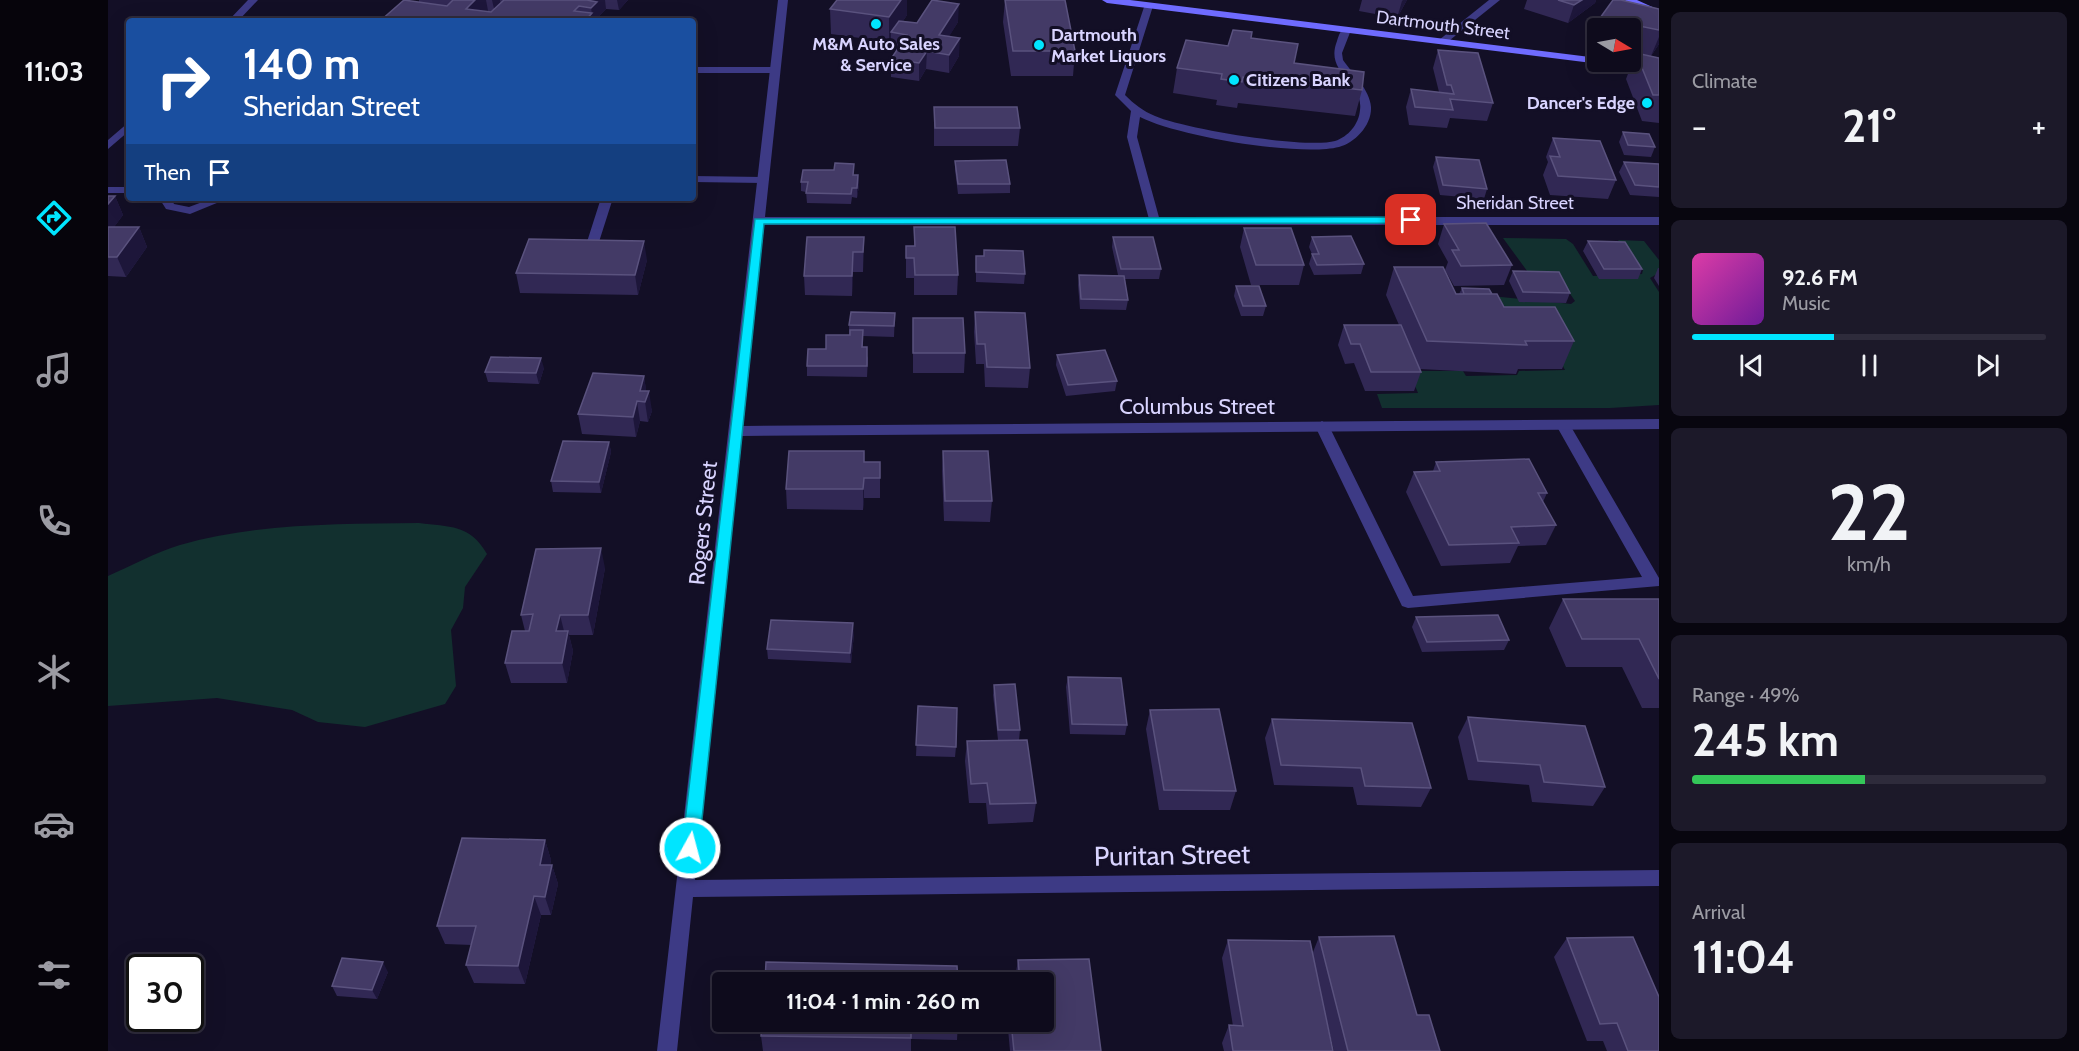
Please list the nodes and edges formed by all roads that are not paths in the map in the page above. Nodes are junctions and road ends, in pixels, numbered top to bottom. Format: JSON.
{"nodes":[{"id":1,"x":253,"y":0,"type":"edge"},
{"id":2,"x":783,"y":0,"type":"edge"},
{"id":3,"x":1107,"y":0,"type":"edge"},
{"id":4,"x":1495,"y":0,"type":"edge"},
{"id":5,"x":1629,"y":0,"type":"edge"},
{"id":6,"x":1148,"y":6,"type":"junction"},
{"id":7,"x":1659,"y":13,"type":"edge"},
{"id":8,"x":236,"y":18,"type":"edge"},
{"id":9,"x":1346,"y":30,"type":"junction"},
{"id":10,"x":1442,"y":42,"type":"junction"},
{"id":11,"x":1587,"y":60,"type":"edge"},
{"id":12,"x":1641,"y":67,"type":"edge"},
{"id":13,"x":696,"y":70,"type":"edge"},
{"id":14,"x":775,"y":70,"type":"junction"},
{"id":15,"x":1659,"y":70,"type":"edge"},
{"id":16,"x":1136,"y":111,"type":"junction"},
{"id":17,"x":126,"y":128,"type":"edge"},
{"id":18,"x":108,"y":146,"type":"edge"},
{"id":19,"x":696,"y":179,"type":"edge"},
{"id":20,"x":763,"y":180,"type":"junction"},
{"id":21,"x":108,"y":190,"type":"edge"},
{"id":22,"x":126,"y":190,"type":"edge"},
{"id":23,"x":167,"y":201,"type":"edge"},
{"id":24,"x":215,"y":201,"type":"edge"},
{"id":25,"x":606,"y":201,"type":"edge"},
{"id":26,"x":1154,"y":220,"type":"junction"},
{"id":27,"x":759,"y":221,"type":"junction"},
{"id":28,"x":1659,"y":221,"type":"edge"},
{"id":29,"x":592,"y":244,"type":"edge"},
{"id":30,"x":1659,"y":424,"type":"edge"},
{"id":31,"x":1563,"y":425,"type":"junction"},
{"id":32,"x":1323,"y":426,"type":"junction"},
{"id":33,"x":736,"y":430,"type":"junction"},
{"id":34,"x":1659,"y":878,"type":"edge"},
{"id":35,"x":686,"y":889,"type":"junction"},
{"id":36,"x":667,"y":1051,"type":"edge"}],
"edges":[{"from":1,"to":8,"type":"street"},
{"from":2,"to":14,"type":"street","name":"Rogers Street"},
{"from":3,"to":6,"type":"main road","name":"Dartmouth Street"},
{"from":4,"to":10,"type":"street"},
{"from":5,"to":7,"type":"main road"},
{"from":6,"to":9,"type":"main road","name":"Dartmouth Street"},
{"from":6,"to":16,"type":"street"},
{"from":9,"to":10,"type":"main road","name":"Dartmouth Street"},
{"from":9,"to":16,"type":"street"},
{"from":10,"to":11,"type":"main road","name":"Dartmouth Street"},
{"from":12,"to":15,"type":"main road"},
{"from":13,"to":14,"type":"street"},
{"from":14,"to":20,"type":"street","name":"Rogers Street"},
{"from":16,"to":26,"type":"street"},
{"from":17,"to":18,"type":"street"},
{"from":19,"to":20,"type":"street"},
{"from":20,"to":27,"type":"street","name":"Rogers Street"},
{"from":21,"to":22,"type":"street"},
{"from":23,"to":24,"type":"street"},
{"from":25,"to":29,"type":"street"},
{"from":26,"to":27,"type":"street","name":"Sheridan Street"},
{"from":26,"to":28,"type":"street","name":"Sheridan Street"},
{"from":27,"to":33,"type":"street","name":"Rogers Street"},
{"from":30,"to":31,"type":"street","name":"Columbus Street"},
{"from":31,"to":32,"type":"street","name":"Columbus Street"},
{"from":31,"to":32,"type":"street"},
{"from":32,"to":33,"type":"street","name":"Columbus Street"},
{"from":33,"to":35,"type":"street","name":"Rogers Street"},
{"from":34,"to":35,"type":"street","name":"Puritan Street"},
{"from":35,"to":36,"type":"street","name":"Rogers Street"}]}
